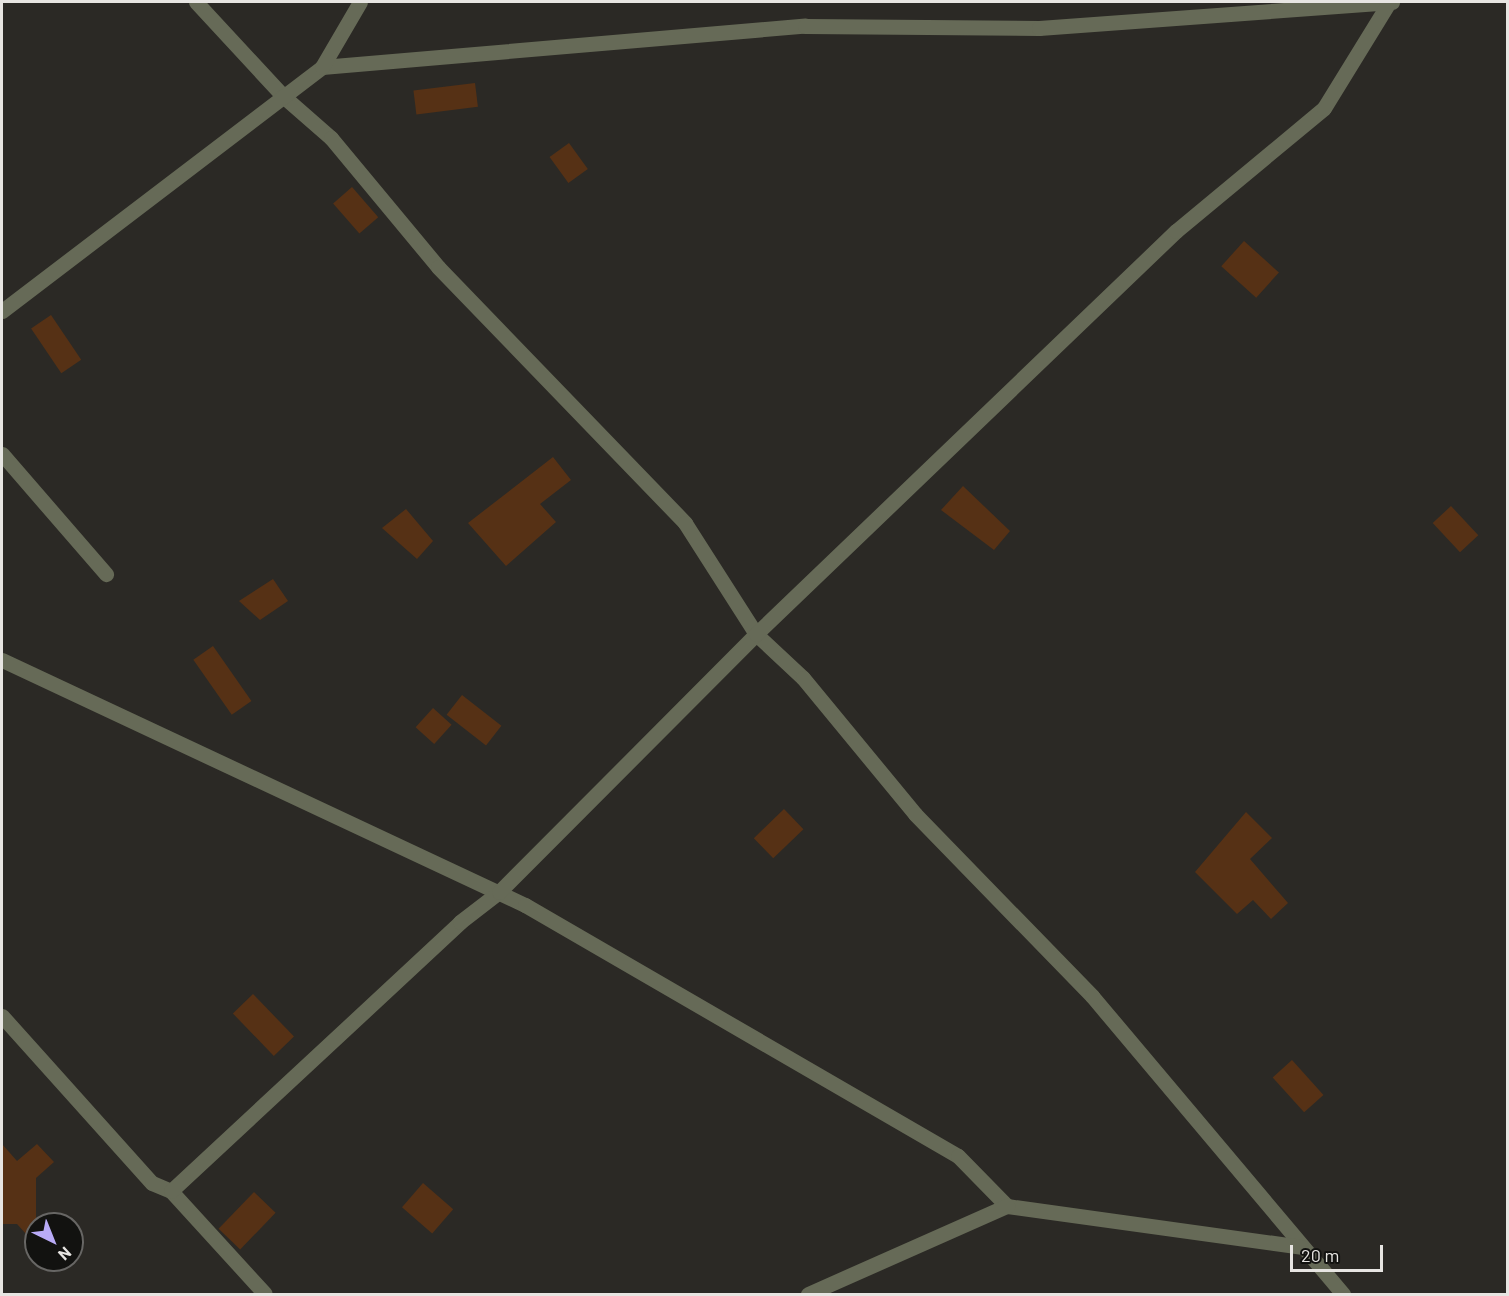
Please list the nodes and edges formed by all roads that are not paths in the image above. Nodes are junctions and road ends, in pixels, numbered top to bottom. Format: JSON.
{"nodes":[{"id":1,"x":196,"y":2,"type":"edge"},
{"id":2,"x":360,"y":2,"type":"edge"},
{"id":3,"x":1390,"y":3,"type":"edge"},
{"id":4,"x":322,"y":67,"type":"junction"},
{"id":5,"x":283,"y":96,"type":"junction"},
{"id":6,"x":2,"y":311,"type":"edge"},
{"id":7,"x":2,"y":453,"type":"edge"},
{"id":8,"x":106,"y":574,"type":"dead end"},
{"id":9,"x":756,"y":634,"type":"junction"},
{"id":10,"x":2,"y":660,"type":"edge"},
{"id":11,"x":499,"y":892,"type":"junction"},
{"id":12,"x":2,"y":1016,"type":"edge"},
{"id":13,"x":171,"y":1191,"type":"junction"},
{"id":14,"x":1007,"y":1206,"type":"junction"},
{"id":15,"x":1301,"y":1247,"type":"junction"},
{"id":16,"x":265,"y":1294,"type":"edge"},
{"id":17,"x":808,"y":1294,"type":"edge"},
{"id":18,"x":1343,"y":1294,"type":"edge"}],
"edges":[{"from":1,"to":5,"type":"street"},
{"from":2,"to":4,"type":"street"},
{"from":3,"to":4,"type":"street"},
{"from":3,"to":9,"type":"street"},
{"from":4,"to":5,"type":"street"},
{"from":5,"to":6,"type":"street"},
{"from":5,"to":9,"type":"street"},
{"from":7,"to":8,"type":"street"},
{"from":9,"to":11,"type":"street"},
{"from":9,"to":15,"type":"street"},
{"from":10,"to":11,"type":"street"},
{"from":11,"to":13,"type":"street"},
{"from":11,"to":14,"type":"street"},
{"from":12,"to":13,"type":"street"},
{"from":13,"to":16,"type":"street"},
{"from":14,"to":15,"type":"street"},
{"from":14,"to":17,"type":"street"},
{"from":15,"to":18,"type":"street"}]}
